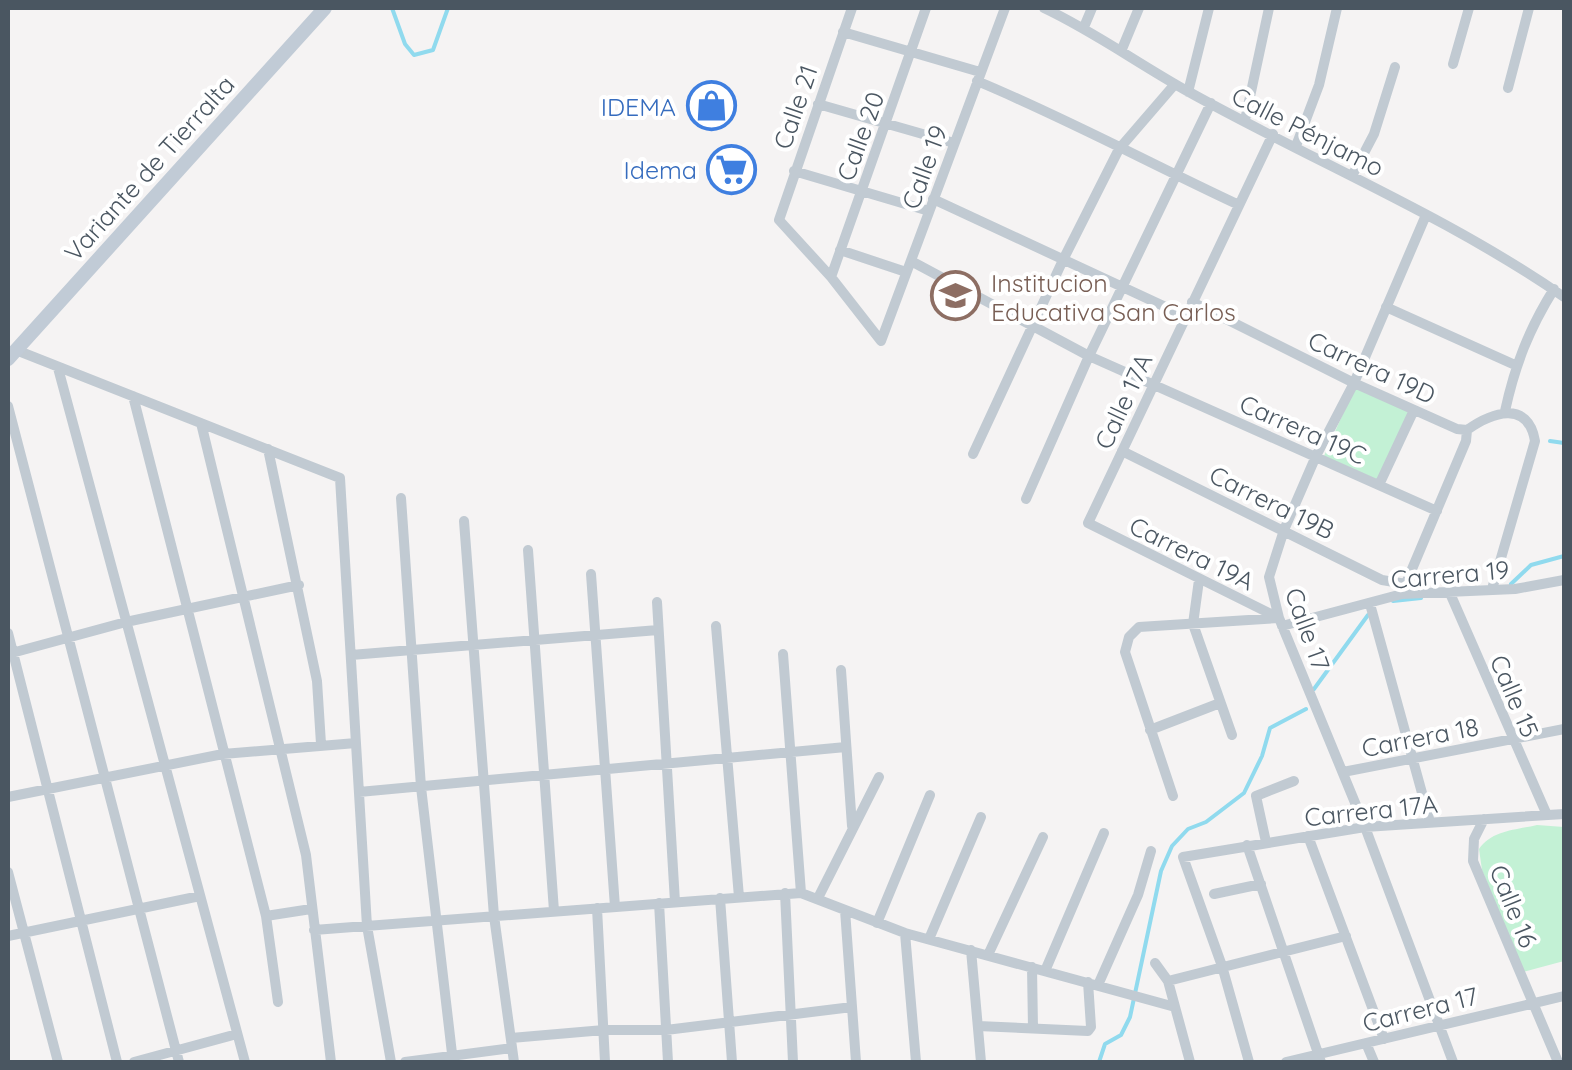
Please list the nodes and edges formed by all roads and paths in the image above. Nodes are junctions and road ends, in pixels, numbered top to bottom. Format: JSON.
{"nodes":[{"id":1,"x":325,"y":8,"type":"edge"},
{"id":2,"x":852,"y":8,"type":"edge"},
{"id":3,"x":926,"y":8,"type":"edge"},
{"id":4,"x":1004,"y":8,"type":"edge"},
{"id":5,"x":1044,"y":8,"type":"edge"},
{"id":6,"x":1092,"y":8,"type":"edge"},
{"id":7,"x":1139,"y":8,"type":"edge"},
{"id":8,"x":1209,"y":8,"type":"edge"},
{"id":9,"x":1269,"y":8,"type":"edge"},
{"id":10,"x":1337,"y":8,"type":"edge"},
{"id":11,"x":1469,"y":8,"type":"edge"},
{"id":12,"x":1529,"y":8,"type":"edge"},
{"id":13,"x":1084,"y":27,"type":"junction"},
{"id":14,"x":843,"y":32,"type":"junction"},
{"id":15,"x":1122,"y":50,"type":"junction"},
{"id":16,"x":911,"y":52,"type":"junction"},
{"id":17,"x":1453,"y":64,"type":"dead end"},
{"id":18,"x":1395,"y":67,"type":"dead end"},
{"id":19,"x":978,"y":77,"type":"junction"},
{"id":20,"x":1175,"y":84,"type":"junction"},
{"id":21,"x":1508,"y":88,"type":"dead end"},
{"id":22,"x":1188,"y":92,"type":"junction"},
{"id":23,"x":1211,"y":103,"type":"junction"},
{"id":24,"x":818,"y":104,"type":"junction"},
{"id":25,"x":1245,"y":120,"type":"junction"},
{"id":26,"x":886,"y":123,"type":"junction"},
{"id":27,"x":1273,"y":134,"type":"junction"},
{"id":28,"x":954,"y":143,"type":"junction"},
{"id":29,"x":1296,"y":146,"type":"junction"},
{"id":30,"x":1119,"y":149,"type":"junction"},
{"id":31,"x":794,"y":171,"type":"junction"},
{"id":32,"x":1176,"y":176,"type":"junction"},
{"id":33,"x":1352,"y":176,"type":"junction"},
{"id":34,"x":862,"y":190,"type":"junction"},
{"id":35,"x":931,"y":205,"type":"junction"},
{"id":36,"x":1238,"y":205,"type":"junction"},
{"id":37,"x":1426,"y":215,"type":"junction"},
{"id":38,"x":840,"y":250,"type":"junction"},
{"id":39,"x":1062,"y":260,"type":"junction"},
{"id":40,"x":908,"y":266,"type":"junction"},
{"id":41,"x":831,"y":277,"type":"junction"},
{"id":42,"x":1122,"y":288,"type":"junction"},
{"id":43,"x":1561,"y":294,"type":"edge"},
{"id":44,"x":1192,"y":302,"type":"junction"},
{"id":45,"x":1386,"y":307,"type":"junction"},
{"id":46,"x":1184,"y":316,"type":"junction"},
{"id":47,"x":1034,"y":327,"type":"junction"},
{"id":48,"x":12,"y":355,"type":"edge"},
{"id":49,"x":1090,"y":356,"type":"junction"},
{"id":50,"x":1515,"y":365,"type":"junction"},
{"id":51,"x":58,"y":368,"type":"junction"},
{"id":52,"x":1354,"y":382,"type":"junction"},
{"id":53,"x":1154,"y":384,"type":"junction"},
{"id":54,"x":133,"y":396,"type":"junction"},
{"id":55,"x":8,"y":406,"type":"edge"},
{"id":56,"x":1414,"y":410,"type":"junction"},
{"id":57,"x":1505,"y":411,"type":"junction"},
{"id":58,"x":200,"y":423,"type":"junction"},
{"id":59,"x":1467,"y":430,"type":"junction"},
{"id":60,"x":268,"y":449,"type":"junction"},
{"id":61,"x":1122,"y":451,"type":"junction"},
{"id":62,"x":972,"y":454,"type":"dead end"},
{"id":63,"x":1316,"y":456,"type":"junction"},
{"id":64,"x":1379,"y":485,"type":"junction"},
{"id":65,"x":401,"y":498,"type":"dead end"},
{"id":66,"x":1026,"y":499,"type":"dead end"},
{"id":67,"x":1437,"y":511,"type":"junction"},
{"id":68,"x":464,"y":521,"type":"dead end"},
{"id":69,"x":1088,"y":523,"type":"joint"},
{"id":70,"x":1284,"y":530,"type":"junction"},
{"id":71,"x":528,"y":550,"type":"dead end"},
{"id":72,"x":591,"y":574,"type":"dead end"},
{"id":73,"x":1199,"y":580,"type":"junction"},
{"id":74,"x":1564,"y":580,"type":"edge"},
{"id":75,"x":298,"y":585,"type":"junction"},
{"id":76,"x":1404,"y":589,"type":"junction"},
{"id":77,"x":1492,"y":589,"type":"junction"},
{"id":78,"x":1449,"y":591,"type":"junction"},
{"id":79,"x":243,"y":597,"type":"junction"},
{"id":80,"x":657,"y":602,"type":"dead end"},
{"id":81,"x":1370,"y":604,"type":"junction"},
{"id":82,"x":186,"y":608,"type":"junction"},
{"id":83,"x":126,"y":622,"type":"junction"},
{"id":84,"x":1280,"y":622,"type":"junction"},
{"id":85,"x":1193,"y":624,"type":"junction"},
{"id":86,"x":716,"y":626,"type":"dead end"},
{"id":87,"x":658,"y":630,"type":"junction"},
{"id":88,"x":8,"y":633,"type":"edge"},
{"id":89,"x":596,"y":635,"type":"junction"},
{"id":90,"x":70,"y":636,"type":"junction"},
{"id":91,"x":534,"y":640,"type":"junction"},
{"id":92,"x":472,"y":645,"type":"junction"},
{"id":93,"x":412,"y":650,"type":"junction"},
{"id":94,"x":10,"y":654,"type":"edge"},
{"id":95,"x":783,"y":654,"type":"dead end"},
{"id":96,"x":350,"y":655,"type":"junction"},
{"id":97,"x":841,"y":670,"type":"dead end"},
{"id":98,"x":1220,"y":702,"type":"junction"},
{"id":99,"x":1564,"y":729,"type":"edge"},
{"id":100,"x":1150,"y":730,"type":"junction"},
{"id":101,"x":1232,"y":736,"type":"dead end"},
{"id":102,"x":1512,"y":739,"type":"junction"},
{"id":103,"x":356,"y":742,"type":"junction"},
{"id":104,"x":320,"y":744,"type":"junction"},
{"id":105,"x":846,"y":747,"type":"junction"},
{"id":106,"x":282,"y":750,"type":"junction"},
{"id":107,"x":791,"y":752,"type":"junction"},
{"id":108,"x":223,"y":754,"type":"junction"},
{"id":109,"x":1411,"y":759,"type":"junction"},
{"id":110,"x":728,"y":760,"type":"junction"},
{"id":111,"x":667,"y":764,"type":"junction"},
{"id":112,"x":165,"y":765,"type":"junction"},
{"id":113,"x":607,"y":769,"type":"junction"},
{"id":114,"x":1343,"y":772,"type":"junction"},
{"id":115,"x":544,"y":775,"type":"junction"},
{"id":116,"x":105,"y":776,"type":"junction"},
{"id":117,"x":879,"y":777,"type":"dead end"},
{"id":118,"x":482,"y":781,"type":"junction"},
{"id":119,"x":1294,"y":781,"type":"dead end"},
{"id":120,"x":421,"y":787,"type":"junction"},
{"id":121,"x":47,"y":788,"type":"junction"},
{"id":122,"x":359,"y":792,"type":"junction"},
{"id":123,"x":930,"y":795,"type":"dead end"},
{"id":124,"x":8,"y":796,"type":"edge"},
{"id":125,"x":1173,"y":796,"type":"dead end"},
{"id":126,"x":1564,"y":814,"type":"edge"},
{"id":127,"x":1546,"y":815,"type":"junction"},
{"id":128,"x":982,"y":817,"type":"dead end"},
{"id":129,"x":1484,"y":819,"type":"junction"},
{"id":130,"x":1430,"y":822,"type":"junction"},
{"id":131,"x":852,"y":826,"type":"junction"},
{"id":132,"x":1365,"y":827,"type":"junction"},
{"id":133,"x":1104,"y":833,"type":"dead end"},
{"id":134,"x":1308,"y":836,"type":"junction"},
{"id":135,"x":1043,"y":837,"type":"dead end"},
{"id":136,"x":1266,"y":842,"type":"junction"},
{"id":137,"x":1247,"y":846,"type":"junction"},
{"id":138,"x":1152,"y":851,"type":"dead end"},
{"id":139,"x":8,"y":872,"type":"edge"},
{"id":140,"x":1261,"y":884,"type":"junction"},
{"id":141,"x":785,"y":893,"type":"junction"},
{"id":142,"x":801,"y":893,"type":"junction"},
{"id":143,"x":1214,"y":894,"type":"dead end"},
{"id":144,"x":200,"y":896,"type":"junction"},
{"id":145,"x":739,"y":897,"type":"junction"},
{"id":146,"x":720,"y":898,"type":"junction"},
{"id":147,"x":818,"y":898,"type":"junction"},
{"id":148,"x":675,"y":902,"type":"junction"},
{"id":149,"x":659,"y":903,"type":"junction"},
{"id":150,"x":615,"y":906,"type":"junction"},
{"id":151,"x":597,"y":908,"type":"junction"},
{"id":152,"x":311,"y":909,"type":"junction"},
{"id":153,"x":138,"y":910,"type":"junction"},
{"id":154,"x":845,"y":910,"type":"junction"},
{"id":155,"x":554,"y":911,"type":"junction"},
{"id":156,"x":266,"y":916,"type":"junction"},
{"id":157,"x":494,"y":916,"type":"junction"},
{"id":158,"x":80,"y":920,"type":"junction"},
{"id":159,"x":434,"y":920,"type":"junction"},
{"id":160,"x":878,"y":923,"type":"junction"},
{"id":161,"x":367,"y":926,"type":"junction"},
{"id":162,"x":314,"y":930,"type":"junction"},
{"id":163,"x":24,"y":933,"type":"junction"},
{"id":164,"x":905,"y":933,"type":"junction"},
{"id":165,"x":8,"y":936,"type":"edge"},
{"id":166,"x":1346,"y":936,"type":"junction"},
{"id":167,"x":930,"y":939,"type":"junction"},
{"id":168,"x":971,"y":950,"type":"junction"},
{"id":169,"x":1283,"y":950,"type":"junction"},
{"id":170,"x":988,"y":955,"type":"junction"},
{"id":171,"x":1155,"y":963,"type":"dead end"},
{"id":172,"x":1222,"y":966,"type":"junction"},
{"id":173,"x":1032,"y":967,"type":"junction"},
{"id":174,"x":1045,"y":970,"type":"junction"},
{"id":175,"x":1168,"y":981,"type":"junction"},
{"id":176,"x":1093,"y":984,"type":"junction"},
{"id":177,"x":1564,"y":996,"type":"edge"},
{"id":178,"x":278,"y":1002,"type":"dead end"},
{"id":179,"x":1532,"y":1002,"type":"junction"},
{"id":180,"x":852,"y":1007,"type":"junction"},
{"id":181,"x":1175,"y":1007,"type":"junction"},
{"id":182,"x":790,"y":1016,"type":"junction"},
{"id":183,"x":730,"y":1021,"type":"junction"},
{"id":184,"x":1438,"y":1025,"type":"junction"},
{"id":185,"x":978,"y":1026,"type":"junction"},
{"id":186,"x":1033,"y":1028,"type":"junction"},
{"id":187,"x":604,"y":1030,"type":"junction"},
{"id":188,"x":666,"y":1030,"type":"junction"},
{"id":189,"x":237,"y":1034,"type":"junction"},
{"id":190,"x":1384,"y":1038,"type":"junction"},
{"id":191,"x":511,"y":1043,"type":"junction"},
{"id":192,"x":1366,"y":1043,"type":"junction"},
{"id":193,"x":178,"y":1058,"type":"edge"},
{"id":194,"x":1320,"y":1058,"type":"edge"},
{"id":195,"x":452,"y":1059,"type":"edge"},
{"id":196,"x":58,"y":1062,"type":"edge"},
{"id":197,"x":117,"y":1062,"type":"edge"},
{"id":198,"x":134,"y":1062,"type":"edge"},
{"id":199,"x":244,"y":1062,"type":"edge"},
{"id":200,"x":331,"y":1062,"type":"edge"},
{"id":201,"x":391,"y":1062,"type":"edge"},
{"id":202,"x":406,"y":1062,"type":"edge"},
{"id":203,"x":514,"y":1062,"type":"edge"},
{"id":204,"x":605,"y":1062,"type":"edge"},
{"id":205,"x":668,"y":1062,"type":"edge"},
{"id":206,"x":732,"y":1062,"type":"edge"},
{"id":207,"x":793,"y":1062,"type":"edge"},
{"id":208,"x":856,"y":1062,"type":"edge"},
{"id":209,"x":916,"y":1062,"type":"edge"},
{"id":210,"x":981,"y":1062,"type":"edge"},
{"id":211,"x":1190,"y":1062,"type":"edge"},
{"id":212,"x":1250,"y":1062,"type":"edge"},
{"id":213,"x":1286,"y":1062,"type":"edge"},
{"id":214,"x":1374,"y":1062,"type":"edge"},
{"id":215,"x":1454,"y":1062,"type":"edge"},
{"id":216,"x":1558,"y":1062,"type":"edge"}],
"edges":[{"from":1,"to":48,"type":"main road","name":"Variante de Tierralta"},
{"from":2,"to":14,"type":"street","name":"Calle 21"},
{"from":3,"to":16,"type":"street","name":"Calle 20"},
{"from":4,"to":19,"type":"street","name":"Calle 19"},
{"from":5,"to":13,"type":"street","name":"Calle Pénjamo"},
{"from":6,"to":13,"type":"street"},
{"from":7,"to":15,"type":"street"},
{"from":8,"to":22,"type":"street"},
{"from":9,"to":25,"type":"street"},
{"from":10,"to":29,"type":"street"},
{"from":11,"to":17,"type":"street"},
{"from":12,"to":21,"type":"street"},
{"from":13,"to":15,"type":"street","name":"Calle Pénjamo"},
{"from":14,"to":16,"type":"street"},
{"from":14,"to":24,"type":"street","name":"Calle 21"},
{"from":15,"to":20,"type":"street","name":"Calle Pénjamo"},
{"from":16,"to":19,"type":"street"},
{"from":16,"to":26,"type":"street","name":"Calle 20"},
{"from":18,"to":33,"type":"street"},
{"from":19,"to":28,"type":"street","name":"Calle 19"},
{"from":19,"to":30,"type":"street"},
{"from":20,"to":22,"type":"street","name":"Calle Pénjamo"},
{"from":20,"to":30,"type":"street"},
{"from":22,"to":23,"type":"street","name":"Calle Pénjamo"},
{"from":23,"to":25,"type":"street","name":"Calle Pénjamo"},
{"from":23,"to":32,"type":"street"},
{"from":24,"to":26,"type":"street"},
{"from":24,"to":31,"type":"street","name":"Calle 21"},
{"from":25,"to":27,"type":"street","name":"Calle Pénjamo"},
{"from":26,"to":28,"type":"street"},
{"from":26,"to":34,"type":"street","name":"Calle 20"},
{"from":27,"to":29,"type":"street","name":"Calle Pénjamo"},
{"from":27,"to":36,"type":"street","name":"Calle 17A"},
{"from":28,"to":35,"type":"street","name":"Calle 19"},
{"from":29,"to":33,"type":"street","name":"Calle Pénjamo"},
{"from":30,"to":32,"type":"street"},
{"from":30,"to":39,"type":"street"},
{"from":31,"to":34,"type":"street"},
{"from":31,"to":41,"type":"street","name":"Calle 21"},
{"from":32,"to":36,"type":"street"},
{"from":32,"to":42,"type":"street"},
{"from":33,"to":37,"type":"street","name":"Calle Pénjamo"},
{"from":34,"to":35,"type":"street"},
{"from":34,"to":38,"type":"street","name":"Calle 20"},
{"from":35,"to":39,"type":"street"},
{"from":35,"to":40,"type":"street","name":"Calle 19"},
{"from":36,"to":44,"type":"street","name":"Calle 17A"},
{"from":37,"to":43,"type":"street","name":"Calle Pénjamo"},
{"from":37,"to":45,"type":"street","name":"Calle 17"},
{"from":38,"to":40,"type":"street"},
{"from":38,"to":41,"type":"street","name":"Calle 20"},
{"from":39,"to":42,"type":"street"},
{"from":39,"to":47,"type":"street"},
{"from":40,"to":41,"type":"street","name":"Calle 19"},
{"from":40,"to":47,"type":"street","name":"Carrera 19C"},
{"from":42,"to":46,"type":"street"},
{"from":42,"to":49,"type":"street"},
{"from":43,"to":50,"type":"street"},
{"from":44,"to":46,"type":"street","name":"Calle 17A"},
{"from":44,"to":52,"type":"street","name":"Carrera 19D"},
{"from":45,"to":50,"type":"street"},
{"from":45,"to":52,"type":"street","name":"Calle 17"},
{"from":46,"to":53,"type":"street","name":"Calle 17A"},
{"from":47,"to":49,"type":"street","name":"Carrera 19C"},
{"from":47,"to":62,"type":"street"},
{"from":48,"to":51,"type":"street"},
{"from":49,"to":53,"type":"street","name":"Carrera 19C"},
{"from":49,"to":66,"type":"street"},
{"from":50,"to":57,"type":"street"},
{"from":51,"to":54,"type":"street"},
{"from":51,"to":83,"type":"street"},
{"from":52,"to":56,"type":"street","name":"Carrera 19D"},
{"from":52,"to":63,"type":"street","name":"Calle 17"},
{"from":53,"to":61,"type":"street","name":"Calle 17A"},
{"from":53,"to":63,"type":"street","name":"Carrera 19C"},
{"from":54,"to":58,"type":"street"},
{"from":54,"to":82,"type":"street"},
{"from":55,"to":90,"type":"street"},
{"from":56,"to":59,"type":"street","name":"Carrera 19D"},
{"from":56,"to":64,"type":"street"},
{"from":57,"to":59,"type":"street"},
{"from":57,"to":77,"type":"street"},
{"from":58,"to":60,"type":"street"},
{"from":58,"to":79,"type":"street"},
{"from":59,"to":67,"type":"street"},
{"from":60,"to":75,"type":"street"},
{"from":60,"to":96,"type":"street"},
{"from":61,"to":69,"type":"street","name":"Calle 17A"},
{"from":61,"to":70,"type":"street","name":"Carrera 19B"},
{"from":63,"to":64,"type":"street","name":"Carrera 19C"},
{"from":63,"to":70,"type":"street","name":"Calle 17"},
{"from":64,"to":67,"type":"street","name":"Carrera 19C"},
{"from":65,"to":93,"type":"street"},
{"from":67,"to":76,"type":"street"},
{"from":68,"to":92,"type":"street"},
{"from":69,"to":73,"type":"street","name":"Carrera 19A"},
{"from":70,"to":76,"type":"street","name":"Carrera 19B"},
{"from":70,"to":84,"type":"street","name":"Calle 17"},
{"from":71,"to":91,"type":"street"},
{"from":72,"to":89,"type":"street"},
{"from":73,"to":84,"type":"street","name":"Carrera 19A"},
{"from":73,"to":85,"type":"street"},
{"from":74,"to":77,"type":"street","name":"Carrera 19"},
{"from":75,"to":79,"type":"street"},
{"from":75,"to":104,"type":"street"},
{"from":76,"to":78,"type":"street","name":"Carrera 19"},
{"from":76,"to":81,"type":"street","name":"Carrera 19"},
{"from":77,"to":78,"type":"street","name":"Carrera 19"},
{"from":78,"to":102,"type":"street","name":"Calle 15"},
{"from":79,"to":82,"type":"street"},
{"from":79,"to":106,"type":"street"},
{"from":80,"to":87,"type":"street"},
{"from":81,"to":84,"type":"street","name":"Carrera 19"},
{"from":81,"to":109,"type":"street"},
{"from":82,"to":83,"type":"street"},
{"from":82,"to":108,"type":"street"},
{"from":83,"to":90,"type":"street"},
{"from":83,"to":112,"type":"street"},
{"from":84,"to":85,"type":"street","name":"Carrera 19"},
{"from":84,"to":114,"type":"street","name":"Calle 17"},
{"from":85,"to":98,"type":"street"},
{"from":85,"to":100,"type":"street","name":"Carrera 19"},
{"from":86,"to":110,"type":"street"},
{"from":87,"to":89,"type":"street"},
{"from":87,"to":111,"type":"street"},
{"from":88,"to":94,"type":"street"},
{"from":89,"to":91,"type":"street"},
{"from":89,"to":113,"type":"street"},
{"from":90,"to":94,"type":"street"},
{"from":90,"to":116,"type":"street"},
{"from":91,"to":92,"type":"street"},
{"from":91,"to":115,"type":"street"},
{"from":92,"to":93,"type":"street"},
{"from":92,"to":118,"type":"street"},
{"from":93,"to":96,"type":"street"},
{"from":93,"to":120,"type":"street"},
{"from":94,"to":121,"type":"street"},
{"from":95,"to":107,"type":"street"},
{"from":96,"to":103,"type":"street"},
{"from":97,"to":105,"type":"street"},
{"from":98,"to":100,"type":"street"},
{"from":98,"to":101,"type":"street"},
{"from":99,"to":102,"type":"street","name":"Carrera 18"},
{"from":100,"to":125,"type":"street"},
{"from":102,"to":109,"type":"street","name":"Carrera 18"},
{"from":102,"to":127,"type":"street","name":"Calle 15"},
{"from":103,"to":104,"type":"street"},
{"from":103,"to":122,"type":"street"},
{"from":104,"to":106,"type":"street"},
{"from":105,"to":107,"type":"street"},
{"from":105,"to":131,"type":"street"},
{"from":106,"to":108,"type":"street"},
{"from":106,"to":152,"type":"street"},
{"from":107,"to":110,"type":"street"},
{"from":107,"to":142,"type":"street"},
{"from":108,"to":112,"type":"street"},
{"from":108,"to":156,"type":"street"},
{"from":109,"to":114,"type":"street","name":"Carrera 18"},
{"from":109,"to":130,"type":"street"},
{"from":110,"to":111,"type":"street"},
{"from":110,"to":145,"type":"street"},
{"from":111,"to":113,"type":"street"},
{"from":111,"to":148,"type":"street"},
{"from":112,"to":116,"type":"street"},
{"from":112,"to":144,"type":"street"},
{"from":113,"to":115,"type":"street"},
{"from":113,"to":150,"type":"street"},
{"from":114,"to":132,"type":"street","name":"Calle 17"},
{"from":115,"to":118,"type":"street"},
{"from":115,"to":155,"type":"street"},
{"from":116,"to":121,"type":"street"},
{"from":116,"to":153,"type":"street"},
{"from":117,"to":131,"type":"street"},
{"from":118,"to":120,"type":"street"},
{"from":118,"to":157,"type":"street"},
{"from":119,"to":136,"type":"street"},
{"from":120,"to":122,"type":"street"},
{"from":120,"to":159,"type":"street"},
{"from":121,"to":124,"type":"street"},
{"from":121,"to":158,"type":"street"},
{"from":122,"to":161,"type":"street"},
{"from":123,"to":160,"type":"street"},
{"from":126,"to":127,"type":"street","name":"Carrera 17A"},
{"from":127,"to":129,"type":"street","name":"Carrera 17A"},
{"from":128,"to":167,"type":"street"},
{"from":129,"to":130,"type":"street","name":"Carrera 17A"},
{"from":129,"to":179,"type":"street","name":"Calle 16"},
{"from":130,"to":132,"type":"street","name":"Carrera 17A"},
{"from":131,"to":147,"type":"street"},
{"from":132,"to":134,"type":"street","name":"Carrera 17A"},
{"from":132,"to":184,"type":"street","name":"Calle 17"},
{"from":133,"to":174,"type":"street"},
{"from":134,"to":136,"type":"street","name":"Carrera 17A"},
{"from":134,"to":166,"type":"street"},
{"from":135,"to":170,"type":"street"},
{"from":136,"to":137,"type":"street","name":"Carrera 17A"},
{"from":137,"to":140,"type":"street"},
{"from":137,"to":172,"type":"street","name":"Carrera 17A"},
{"from":138,"to":176,"type":"street"},
{"from":139,"to":163,"type":"street"},
{"from":140,"to":143,"type":"street"},
{"from":140,"to":169,"type":"street"},
{"from":141,"to":142,"type":"street"},
{"from":141,"to":145,"type":"street"},
{"from":141,"to":182,"type":"street"},
{"from":142,"to":147,"type":"street"},
{"from":144,"to":153,"type":"street"},
{"from":144,"to":189,"type":"street"},
{"from":145,"to":146,"type":"street"},
{"from":146,"to":148,"type":"street"},
{"from":146,"to":183,"type":"street"},
{"from":147,"to":154,"type":"street"},
{"from":148,"to":149,"type":"street"},
{"from":149,"to":150,"type":"street"},
{"from":149,"to":188,"type":"street"},
{"from":150,"to":151,"type":"street"},
{"from":151,"to":155,"type":"street"},
{"from":151,"to":187,"type":"street"},
{"from":152,"to":156,"type":"street"},
{"from":152,"to":162,"type":"street"},
{"from":153,"to":158,"type":"street"},
{"from":153,"to":193,"type":"street"},
{"from":154,"to":160,"type":"street"},
{"from":154,"to":180,"type":"street"},
{"from":155,"to":157,"type":"street"},
{"from":156,"to":178,"type":"street"},
{"from":157,"to":159,"type":"street"},
{"from":157,"to":191,"type":"street"},
{"from":158,"to":163,"type":"street"},
{"from":158,"to":197,"type":"street"},
{"from":159,"to":161,"type":"street"},
{"from":159,"to":195,"type":"street"},
{"from":160,"to":164,"type":"street"},
{"from":161,"to":162,"type":"street"},
{"from":161,"to":201,"type":"street"},
{"from":162,"to":200,"type":"street"},
{"from":163,"to":165,"type":"street"},
{"from":163,"to":196,"type":"street"},
{"from":164,"to":167,"type":"street"},
{"from":164,"to":209,"type":"street"},
{"from":166,"to":169,"type":"street"},
{"from":166,"to":190,"type":"street"},
{"from":167,"to":168,"type":"street"},
{"from":168,"to":170,"type":"street"},
{"from":168,"to":185,"type":"street"},
{"from":169,"to":172,"type":"street"},
{"from":169,"to":194,"type":"street"},
{"from":170,"to":173,"type":"street"},
{"from":171,"to":175,"type":"street"},
{"from":172,"to":175,"type":"street"},
{"from":172,"to":212,"type":"street"},
{"from":173,"to":174,"type":"street"},
{"from":173,"to":186,"type":"street"},
{"from":174,"to":176,"type":"street"},
{"from":175,"to":181,"type":"street"},
{"from":176,"to":181,"type":"street"},
{"from":176,"to":186,"type":"street"},
{"from":177,"to":179,"type":"street","name":"Carrera 17"},
{"from":179,"to":184,"type":"street","name":"Carrera 17"},
{"from":179,"to":216,"type":"street","name":"Calle 16"},
{"from":180,"to":182,"type":"street"},
{"from":180,"to":208,"type":"street"},
{"from":181,"to":211,"type":"street"},
{"from":182,"to":183,"type":"street"},
{"from":182,"to":207,"type":"street"},
{"from":183,"to":188,"type":"street"},
{"from":183,"to":206,"type":"street"},
{"from":184,"to":190,"type":"street","name":"Carrera 17"},
{"from":184,"to":215,"type":"street","name":"Calle 17"},
{"from":185,"to":186,"type":"street"},
{"from":185,"to":210,"type":"street"},
{"from":187,"to":188,"type":"street"},
{"from":187,"to":191,"type":"street"},
{"from":187,"to":204,"type":"street"},
{"from":188,"to":205,"type":"street"},
{"from":189,"to":193,"type":"street"},
{"from":189,"to":199,"type":"street"},
{"from":190,"to":192,"type":"street","name":"Carrera 17"},
{"from":191,"to":195,"type":"street"},
{"from":191,"to":203,"type":"street"},
{"from":192,"to":194,"type":"street","name":"Carrera 17"},
{"from":192,"to":214,"type":"street"},
{"from":193,"to":198,"type":"street"},
{"from":194,"to":213,"type":"street","name":"Carrera 17"},
{"from":195,"to":202,"type":"street"}]}
